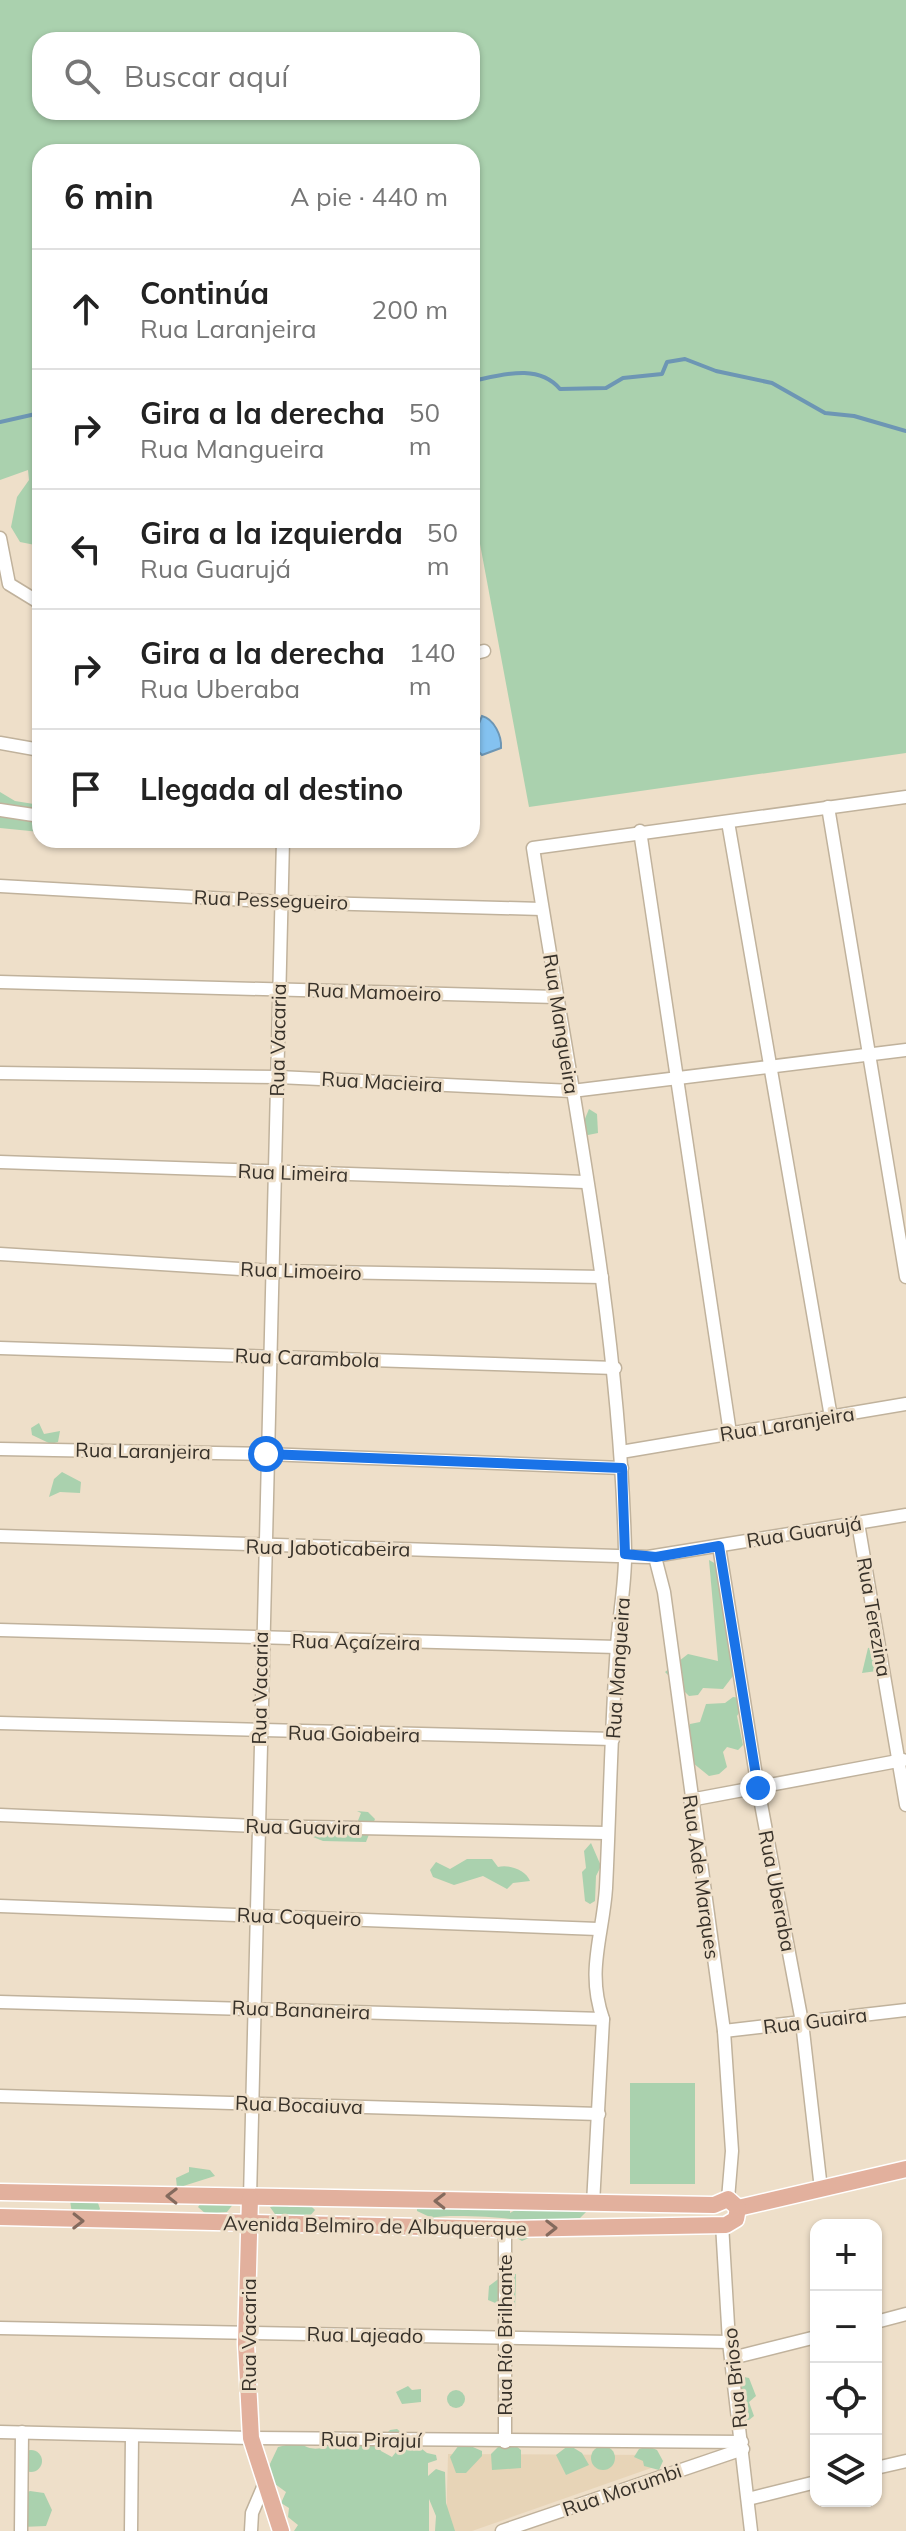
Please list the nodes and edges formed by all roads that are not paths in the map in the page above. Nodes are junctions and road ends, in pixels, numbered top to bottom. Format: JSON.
{"nodes":[{"id":1,"x":0,"y":538,"type":"edge"},
{"id":2,"x":32,"y":598,"type":"edge"},
{"id":3,"x":0,"y":743,"type":"edge"},
{"id":4,"x":32,"y":749,"type":"edge"},
{"id":5,"x":906,"y":797,"type":"edge"},
{"id":6,"x":828,"y":807,"type":"junction"},
{"id":7,"x":0,"y":810,"type":"edge"},
{"id":8,"x":32,"y":815,"type":"edge"},
{"id":9,"x":728,"y":822,"type":"junction"},
{"id":10,"x":640,"y":831,"type":"junction"},
{"id":11,"x":283,"y":848,"type":"edge"},
{"id":12,"x":0,"y":886,"type":"edge"},
{"id":13,"x":281,"y":902,"type":"junction"},
{"id":14,"x":542,"y":909,"type":"junction"},
{"id":15,"x":0,"y":982,"type":"edge"},
{"id":16,"x":280,"y":989,"type":"junction"},
{"id":17,"x":557,"y":997,"type":"junction"},
{"id":18,"x":906,"y":1050,"type":"edge"},
{"id":19,"x":868,"y":1055,"type":"junction"},
{"id":20,"x":771,"y":1067,"type":"junction"},
{"id":21,"x":0,"y":1073,"type":"edge"},
{"id":22,"x":278,"y":1077,"type":"junction"},
{"id":23,"x":679,"y":1081,"type":"junction"},
{"id":24,"x":572,"y":1091,"type":"junction"},
{"id":25,"x":0,"y":1162,"type":"edge"},
{"id":26,"x":276,"y":1173,"type":"junction"},
{"id":27,"x":585,"y":1182,"type":"junction"},
{"id":28,"x":0,"y":1254,"type":"edge"},
{"id":29,"x":273,"y":1271,"type":"junction"},
{"id":30,"x":602,"y":1277,"type":"junction"},
{"id":31,"x":906,"y":1277,"type":"edge"},
{"id":32,"x":0,"y":1348,"type":"edge"},
{"id":33,"x":268,"y":1357,"type":"junction"},
{"id":34,"x":615,"y":1368,"type":"junction"},
{"id":35,"x":906,"y":1404,"type":"edge"},
{"id":36,"x":831,"y":1417,"type":"junction"},
{"id":37,"x":730,"y":1433,"type":"junction"},
{"id":38,"x":0,"y":1449,"type":"edge"},
{"id":39,"x":621,"y":1452,"type":"junction"},
{"id":40,"x":266,"y":1454,"type":"junction"},
{"id":41,"x":622,"y":1468,"type":"junction"},
{"id":42,"x":906,"y":1515,"type":"edge"},
{"id":43,"x":858,"y":1523,"type":"junction"},
{"id":44,"x":0,"y":1536,"type":"edge"},
{"id":45,"x":719,"y":1546,"type":"junction"},
{"id":46,"x":263,"y":1547,"type":"junction"},
{"id":47,"x":625,"y":1554,"type":"junction"},
{"id":48,"x":655,"y":1557,"type":"junction"},
{"id":49,"x":0,"y":1630,"type":"edge"},
{"id":50,"x":261,"y":1640,"type":"junction"},
{"id":51,"x":617,"y":1647,"type":"junction"},
{"id":52,"x":0,"y":1723,"type":"edge"},
{"id":53,"x":260,"y":1732,"type":"junction"},
{"id":54,"x":613,"y":1739,"type":"junction"},
{"id":55,"x":902,"y":1760,"type":"edge"},
{"id":56,"x":758,"y":1788,"type":"junction"},
{"id":57,"x":690,"y":1800,"type":"junction"},
{"id":58,"x":906,"y":1805,"type":"edge"},
{"id":59,"x":0,"y":1815,"type":"edge"},
{"id":60,"x":258,"y":1826,"type":"junction"},
{"id":61,"x":606,"y":1833,"type":"junction"},
{"id":62,"x":0,"y":1906,"type":"edge"},
{"id":63,"x":256,"y":1915,"type":"junction"},
{"id":64,"x":598,"y":1929,"type":"junction"},
{"id":65,"x":0,"y":2002,"type":"edge"},
{"id":66,"x":254,"y":2009,"type":"junction"},
{"id":67,"x":906,"y":2010,"type":"edge"},
{"id":68,"x":603,"y":2019,"type":"junction"},
{"id":69,"x":802,"y":2022,"type":"junction"},
{"id":70,"x":724,"y":2031,"type":"junction"},
{"id":71,"x":0,"y":2096,"type":"edge"},
{"id":72,"x":252,"y":2103,"type":"junction"},
{"id":73,"x":599,"y":2114,"type":"junction"},
{"id":74,"x":906,"y":2169,"type":"edge"},
{"id":75,"x":821,"y":2189,"type":"junction"},
{"id":76,"x":0,"y":2192,"type":"edge"},
{"id":77,"x":250,"y":2198,"type":"junction"},
{"id":78,"x":593,"y":2204,"type":"junction"},
{"id":79,"x":727,"y":2204,"type":"junction"},
{"id":80,"x":0,"y":2217,"type":"edge"},
{"id":81,"x":249,"y":2224,"type":"junction"},
{"id":82,"x":722,"y":2224,"type":"junction"},
{"id":83,"x":505,"y":2229,"type":"junction"},
{"id":84,"x":906,"y":2314,"type":"edge"},
{"id":85,"x":882,"y":2320,"type":"edge"},
{"id":86,"x":0,"y":2328,"type":"edge"},
{"id":87,"x":247,"y":2333,"type":"junction"},
{"id":88,"x":505,"y":2338,"type":"junction"},
{"id":89,"x":810,"y":2338,"type":"edge"},
{"id":90,"x":729,"y":2342,"type":"junction"},
{"id":91,"x":732,"y":2358,"type":"junction"},
{"id":92,"x":0,"y":2432,"type":"edge"},
{"id":93,"x":22,"y":2432,"type":"junction"},
{"id":94,"x":132,"y":2436,"type":"junction"},
{"id":95,"x":251,"y":2438,"type":"junction"},
{"id":96,"x":505,"y":2442,"type":"junction"},
{"id":97,"x":742,"y":2446,"type":"junction"},
{"id":98,"x":906,"y":2461,"type":"edge"},
{"id":99,"x":882,"y":2467,"type":"edge"},
{"id":100,"x":810,"y":2484,"type":"edge"},
{"id":101,"x":264,"y":2485,"type":"junction"},
{"id":102,"x":748,"y":2499,"type":"junction"},
{"id":103,"x":21,"y":2531,"type":"edge"},
{"id":104,"x":131,"y":2531,"type":"edge"},
{"id":105,"x":251,"y":2531,"type":"edge"},
{"id":106,"x":281,"y":2531,"type":"edge"},
{"id":107,"x":502,"y":2531,"type":"edge"},
{"id":108,"x":751,"y":2531,"type":"edge"}],
"edges":[{"from":1,"to":2,"type":"street"},
{"from":3,"to":4,"type":"street"},
{"from":5,"to":6,"type":"street"},
{"from":6,"to":9,"type":"street"},
{"from":6,"to":19,"type":"street"},
{"from":7,"to":8,"type":"street"},
{"from":9,"to":10,"type":"street"},
{"from":9,"to":20,"type":"street"},
{"from":10,"to":14,"type":"street","name":"Rua Mangueira"},
{"from":10,"to":23,"type":"street"},
{"from":11,"to":13,"type":"street","name":"Rua Vacaria"},
{"from":12,"to":13,"type":"street","name":"Rua Pessegueiro"},
{"from":13,"to":14,"type":"street","name":"Rua Pessegueiro"},
{"from":13,"to":16,"type":"street","name":"Rua Vacaria"},
{"from":14,"to":17,"type":"street","name":"Rua Mangueira"},
{"from":15,"to":16,"type":"street","name":"Rua Mamoeiro"},
{"from":16,"to":17,"type":"street","name":"Rua Mamoeiro"},
{"from":16,"to":22,"type":"street","name":"Rua Vacaria"},
{"from":17,"to":24,"type":"street","name":"Rua Mangueira"},
{"from":18,"to":19,"type":"street","name":"Rua Macieira"},
{"from":19,"to":20,"type":"street","name":"Rua Macieira"},
{"from":19,"to":31,"type":"street"},
{"from":20,"to":23,"type":"street","name":"Rua Macieira"},
{"from":20,"to":36,"type":"street"},
{"from":21,"to":22,"type":"street","name":"Rua Macieira"},
{"from":22,"to":24,"type":"street","name":"Rua Macieira"},
{"from":22,"to":26,"type":"street","name":"Rua Vacaria"},
{"from":23,"to":24,"type":"street","name":"Rua Macieira"},
{"from":23,"to":37,"type":"street"},
{"from":24,"to":27,"type":"street","name":"Rua Mangueira"},
{"from":25,"to":26,"type":"street","name":"Rua Limeira"},
{"from":26,"to":27,"type":"street","name":"Rua Limeira"},
{"from":26,"to":29,"type":"street","name":"Rua Vacaria"},
{"from":27,"to":30,"type":"street","name":"Rua Mangueira"},
{"from":28,"to":29,"type":"street","name":"Rua Limoeiro"},
{"from":29,"to":30,"type":"street","name":"Rua Limoeiro"},
{"from":29,"to":33,"type":"street","name":"Rua Vacaria"},
{"from":30,"to":34,"type":"street","name":"Rua Mangueira"},
{"from":32,"to":33,"type":"street","name":"Rua Carambola"},
{"from":33,"to":34,"type":"street","name":"Rua Carambola"},
{"from":33,"to":40,"type":"street","name":"Rua Vacaria"},
{"from":34,"to":39,"type":"street","name":"Rua Mangueira"},
{"from":35,"to":36,"type":"street","name":"Rua Laranjeira"},
{"from":36,"to":37,"type":"street","name":"Rua Laranjeira"},
{"from":37,"to":39,"type":"street","name":"Rua Laranjeira"},
{"from":38,"to":40,"type":"street","name":"Rua Laranjeira"},
{"from":39,"to":41,"type":"street","name":"Rua Mangueira"},
{"from":40,"to":41,"type":"street","name":"Rua Laranjeira"},
{"from":40,"to":46,"type":"street","name":"Rua Vacaria"},
{"from":41,"to":47,"type":"street","name":"Rua Mangueira"},
{"from":42,"to":43,"type":"street","name":"Rua Guarujá"},
{"from":43,"to":45,"type":"street","name":"Rua Guarujá"},
{"from":43,"to":55,"type":"street","name":"Rua Terezina"},
{"from":44,"to":46,"type":"street","name":"Rua Jaboticabeira"},
{"from":45,"to":48,"type":"street","name":"Rua Guarujá"},
{"from":45,"to":56,"type":"street","name":"Rua Uberaba"},
{"from":46,"to":47,"type":"street","name":"Rua Jaboticabeira"},
{"from":46,"to":50,"type":"street","name":"Rua Vacaria"},
{"from":47,"to":48,"type":"street","name":"Rua Jaboticabeira"},
{"from":47,"to":51,"type":"street","name":"Rua Mangueira"},
{"from":48,"to":57,"type":"street","name":"Rua Ade Marques"},
{"from":49,"to":50,"type":"street","name":"Rua Açaízeira"},
{"from":50,"to":51,"type":"street","name":"Rua Açaízeira"},
{"from":50,"to":53,"type":"street","name":"Rua Vacaria"},
{"from":51,"to":54,"type":"street","name":"Rua Mangueira"},
{"from":52,"to":53,"type":"street","name":"Rua Goiabeira"},
{"from":53,"to":54,"type":"street","name":"Rua Goiabeira"},
{"from":53,"to":60,"type":"street","name":"Rua Vacaria"},
{"from":54,"to":61,"type":"street","name":"Rua Mangueira"},
{"from":55,"to":56,"type":"street"},
{"from":55,"to":58,"type":"street","name":"Rua Terezina"},
{"from":56,"to":57,"type":"street"},
{"from":56,"to":69,"type":"street","name":"Rua Uberaba"},
{"from":57,"to":70,"type":"street","name":"Rua Ade Marques"},
{"from":59,"to":60,"type":"street","name":"Rua Guavira"},
{"from":60,"to":61,"type":"street","name":"Rua Guavira"},
{"from":60,"to":63,"type":"street","name":"Rua Vacaria"},
{"from":61,"to":64,"type":"street","name":"Rua Mangueira"},
{"from":62,"to":63,"type":"street","name":"Rua Coqueiro"},
{"from":63,"to":64,"type":"street","name":"Rua Coqueiro"},
{"from":63,"to":66,"type":"street","name":"Rua Vacaria"},
{"from":64,"to":68,"type":"street","name":"Rua Mangueira"},
{"from":65,"to":66,"type":"street","name":"Rua Bananeira"},
{"from":66,"to":68,"type":"street","name":"Rua Bananeira"},
{"from":66,"to":72,"type":"street","name":"Rua Vacaria"},
{"from":67,"to":69,"type":"street","name":"Rua Guaira"},
{"from":68,"to":73,"type":"street","name":"Rua Mangueira"},
{"from":69,"to":70,"type":"street","name":"Rua Guaira"},
{"from":69,"to":75,"type":"street","name":"Rua Uberaba"},
{"from":70,"to":79,"type":"street","name":"Rua Ade Marques"},
{"from":71,"to":72,"type":"street","name":"Rua Bocaiuva"},
{"from":72,"to":73,"type":"street","name":"Rua Bocaiuva"},
{"from":72,"to":77,"type":"street","name":"Rua Vacaria"},
{"from":73,"to":78,"type":"street","name":"Rua Mangueira"},
{"from":74,"to":75,"type":"main road","name":"Avenida Belmiro de Albuquerque"},
{"from":75,"to":79,"type":"main road","name":"Avenida Belmiro de Albuquerque"},
{"from":77,"to":76,"type":"main road","name":"Avenida Belmiro de Albuquerque","one_way":true},
{"from":78,"to":77,"type":"main road","name":"Avenida Belmiro de Albuquerque","one_way":true},
{"from":77,"to":81,"type":"main road","name":"Rua Vacaria"},
{"from":78,"to":79,"type":"main road","name":"Avenida Belmiro de Albuquerque"},
{"from":79,"to":82,"type":"main road"},
{"from":80,"to":81,"type":"main road","name":"Avenida Belmiro de Albuquerque","one_way":true},
{"from":81,"to":83,"type":"main road","name":"Avenida Belmiro de Albuquerque"},
{"from":81,"to":87,"type":"main road","name":"Rua Vacaria"},
{"from":83,"to":82,"type":"main road","name":"Avenida Belmiro de Albuquerque","one_way":true},
{"from":82,"to":90,"type":"street","name":"Rua Brioso"},
{"from":83,"to":88,"type":"street","name":"Rua Río Brilhante"},
{"from":84,"to":85,"type":"street"},
{"from":86,"to":87,"type":"street","name":"Rua Lajeado"},
{"from":87,"to":88,"type":"street","name":"Rua Lajeado"},
{"from":87,"to":95,"type":"main road","name":"Rua Vacaria"},
{"from":88,"to":90,"type":"street","name":"Rua Lajeado"},
{"from":88,"to":96,"type":"street","name":"Rua Río Brilhante"},
{"from":89,"to":91,"type":"street"},
{"from":90,"to":91,"type":"street","name":"Rua Brioso"},
{"from":91,"to":97,"type":"street","name":"Rua Brioso"},
{"from":92,"to":93,"type":"street","name":"Rua Pirajuí"},
{"from":93,"to":94,"type":"street","name":"Rua Pirajuí"},
{"from":93,"to":103,"type":"street"},
{"from":94,"to":95,"type":"street","name":"Rua Pirajuí"},
{"from":94,"to":104,"type":"street"},
{"from":95,"to":96,"type":"street","name":"Rua Pirajuí"},
{"from":95,"to":101,"type":"main road","name":"Rua Vacaria"},
{"from":96,"to":97,"type":"street","name":"Rua Pirajuí"},
{"from":97,"to":102,"type":"street","name":"Rua Brioso"},
{"from":97,"to":107,"type":"street","name":"Rua Morumbi"},
{"from":98,"to":99,"type":"street"},
{"from":100,"to":102,"type":"street"},
{"from":101,"to":105,"type":"street"},
{"from":101,"to":106,"type":"main road","name":"Rua Vacaria"},
{"from":102,"to":108,"type":"street","name":"Rua Brioso"}]}
